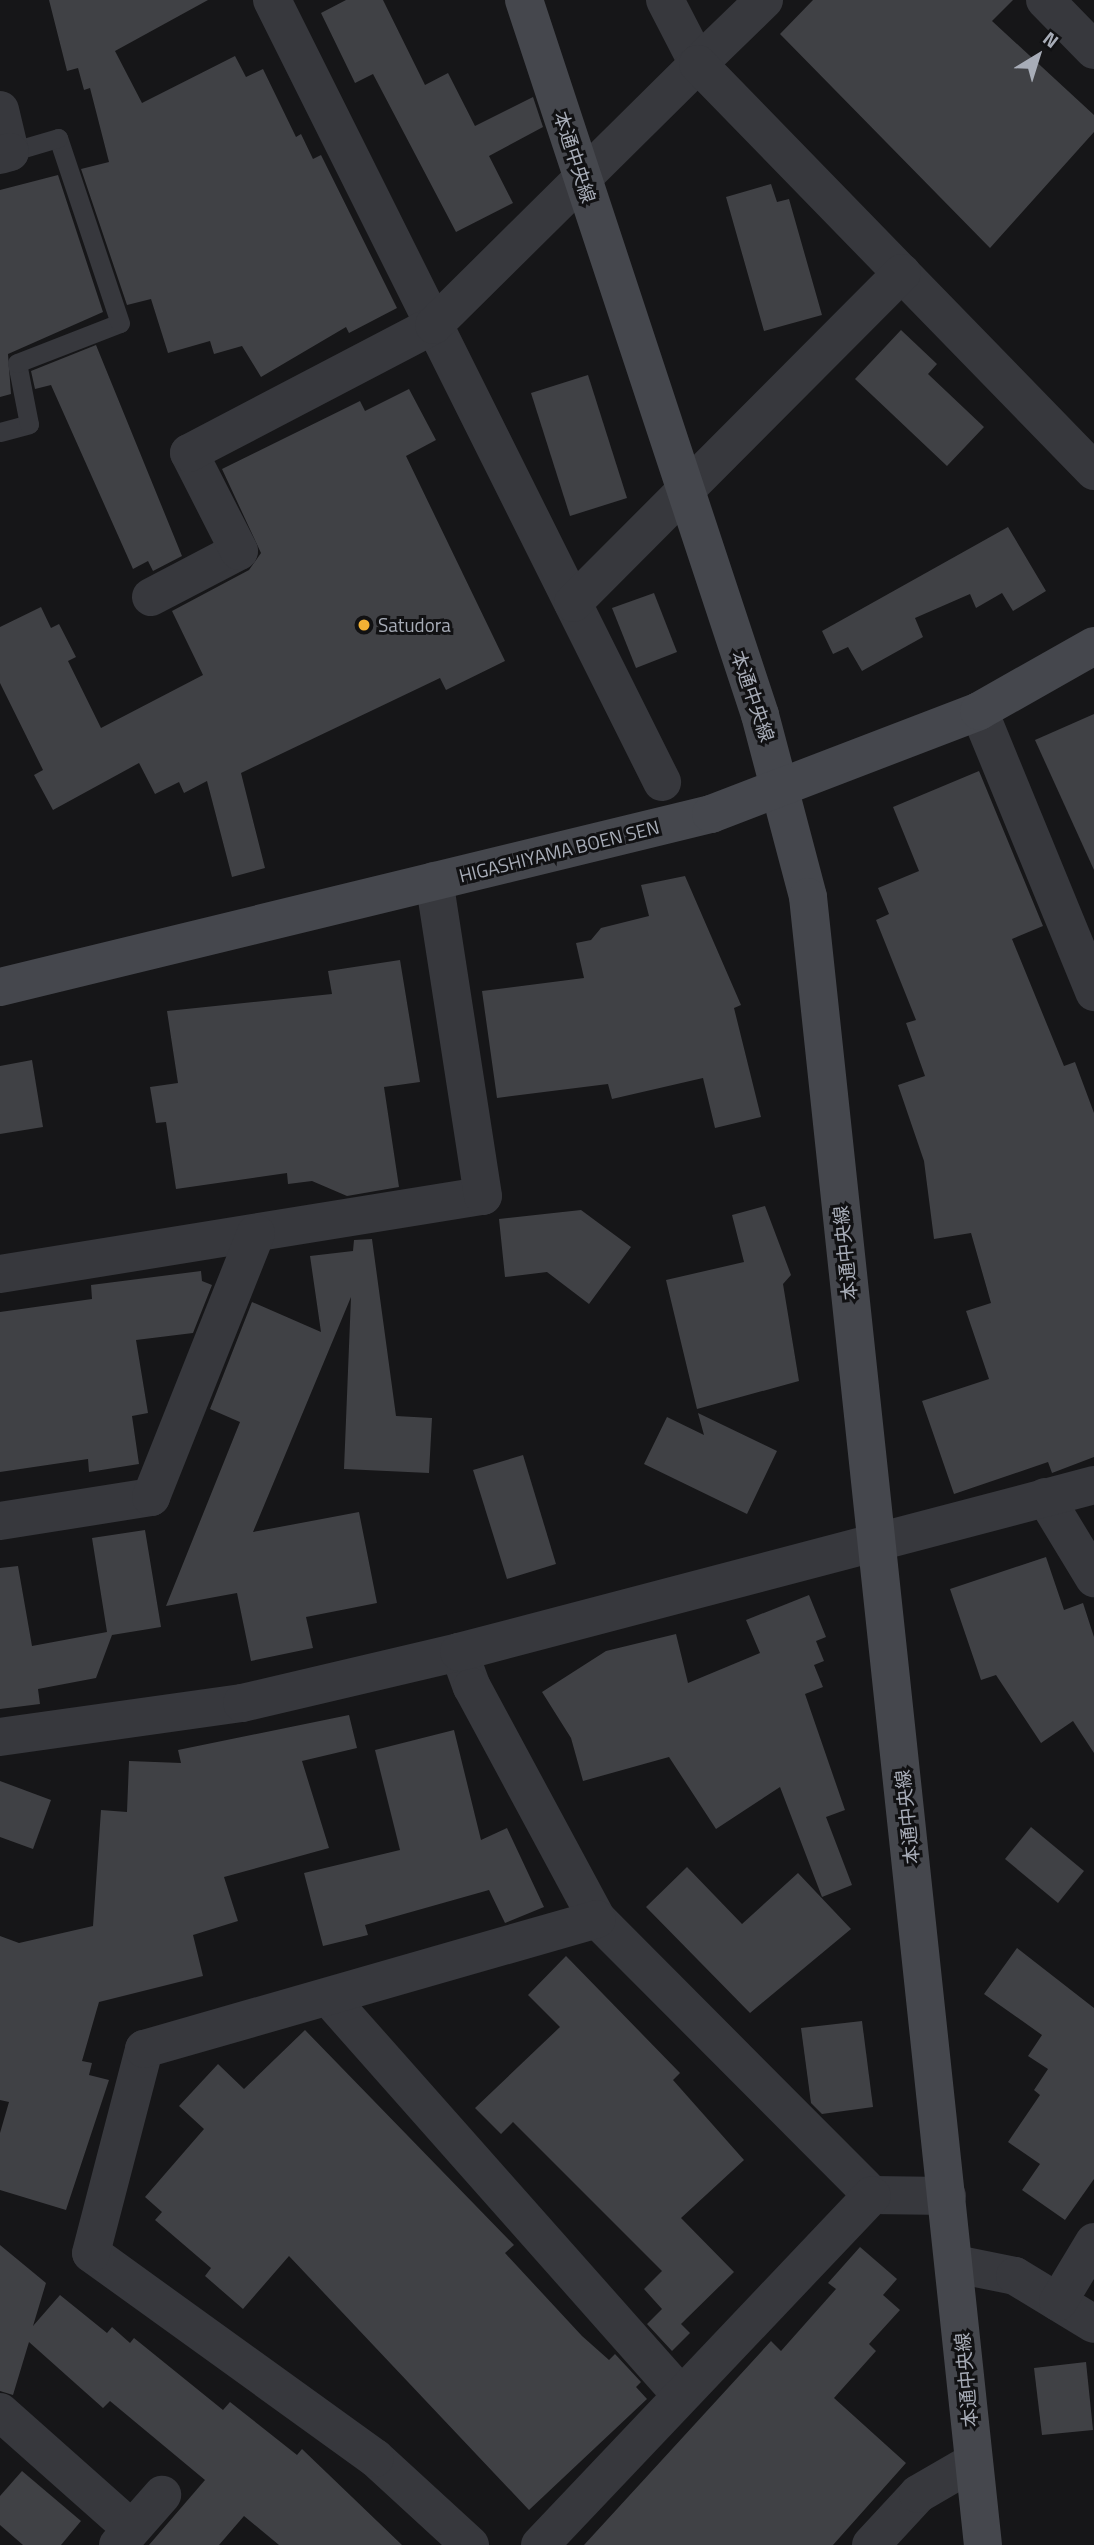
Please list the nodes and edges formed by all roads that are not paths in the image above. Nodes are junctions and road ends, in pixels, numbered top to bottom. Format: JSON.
{"nodes":[{"id":1,"x":272,"y":0,"type":"edge"},
{"id":2,"x":524,"y":0,"type":"edge"},
{"id":3,"x":665,"y":0,"type":"edge"},
{"id":4,"x":764,"y":0,"type":"edge"},
{"id":5,"x":1045,"y":0,"type":"edge"},
{"id":6,"x":1094,"y":50,"type":"edge"},
{"id":7,"x":698,"y":64,"type":"junction"},
{"id":8,"x":0,"y":110,"type":"edge"},
{"id":9,"x":5,"y":153,"type":"edge"},
{"id":10,"x":582,"y":177,"type":"junction"},
{"id":11,"x":902,"y":273,"type":"junction"},
{"id":12,"x":434,"y":325,"type":"junction"},
{"id":13,"x":0,"y":432,"type":"edge"},
{"id":14,"x":1094,"y":471,"type":"edge"},
{"id":15,"x":682,"y":490,"type":"junction"},
{"id":16,"x":151,"y":597,"type":"dead end"},
{"id":17,"x":573,"y":603,"type":"junction"},
{"id":18,"x":1094,"y":646,"type":"edge"},
{"id":19,"x":979,"y":711,"type":"junction"},
{"id":20,"x":662,"y":782,"type":"dead end"},
{"id":21,"x":783,"y":786,"type":"junction"},
{"id":22,"x":434,"y":881,"type":"junction"},
{"id":23,"x":0,"y":987,"type":"edge"},
{"id":24,"x":1094,"y":992,"type":"edge"},
{"id":25,"x":256,"y":1233,"type":"junction"},
{"id":26,"x":0,"y":1274,"type":"edge"},
{"id":27,"x":1094,"y":1485,"type":"edge"},
{"id":28,"x":1045,"y":1497,"type":"junction"},
{"id":29,"x":0,"y":1521,"type":"edge"},
{"id":30,"x":875,"y":1542,"type":"junction"},
{"id":31,"x":1094,"y":1578,"type":"edge"},
{"id":32,"x":459,"y":1652,"type":"junction"},
{"id":33,"x":0,"y":1737,"type":"edge"},
{"id":34,"x":597,"y":1919,"type":"junction"},
{"id":35,"x":330,"y":1999,"type":"junction"},
{"id":36,"x":872,"y":2195,"type":"junction"},
{"id":37,"x":947,"y":2196,"type":"junction"},
{"id":38,"x":1094,"y":2242,"type":"edge"},
{"id":39,"x":956,"y":2264,"type":"junction"},
{"id":40,"x":1058,"y":2302,"type":"junction"},
{"id":41,"x":1094,"y":2324,"type":"edge"},
{"id":42,"x":681,"y":2395,"type":"junction"},
{"id":43,"x":0,"y":2412,"type":"edge"},
{"id":44,"x":973,"y":2462,"type":"junction"},
{"id":45,"x":162,"y":2495,"type":"dead end"},
{"id":46,"x":125,"y":2537,"type":"edge"},
{"id":47,"x":470,"y":2545,"type":"edge"},
{"id":48,"x":540,"y":2545,"type":"edge"},
{"id":49,"x":871,"y":2545,"type":"edge"},
{"id":50,"x":983,"y":2545,"type":"edge"}],
"edges":[{"from":1,"to":12,"type":"street"},
{"from":2,"to":10,"type":"street","name":"本通中央線"},
{"from":3,"to":7,"type":"street"},
{"from":4,"to":7,"type":"street"},
{"from":5,"to":6,"type":"street"},
{"from":7,"to":10,"type":"street"},
{"from":7,"to":11,"type":"street"},
{"from":8,"to":9,"type":"street"},
{"from":9,"to":13,"type":"lane"},
{"from":10,"to":12,"type":"street"},
{"from":10,"to":15,"type":"street","name":"本通中央線"},
{"from":11,"to":14,"type":"street"},
{"from":11,"to":15,"type":"street"},
{"from":12,"to":16,"type":"street"},
{"from":12,"to":17,"type":"street"},
{"from":15,"to":17,"type":"street"},
{"from":15,"to":21,"type":"street","name":"本通中央線"},
{"from":17,"to":20,"type":"street"},
{"from":18,"to":19,"type":"street","name":"HIGASHIYAMA BOEN SEN"},
{"from":19,"to":21,"type":"street","name":"HIGASHIYAMA BOEN SEN"},
{"from":19,"to":24,"type":"street"},
{"from":21,"to":22,"type":"street","name":"HIGASHIYAMA BOEN SEN"},
{"from":21,"to":30,"type":"street","name":"本通中央線"},
{"from":22,"to":23,"type":"street","name":"HIGASHIYAMA BOEN SEN"},
{"from":22,"to":25,"type":"street"},
{"from":25,"to":26,"type":"street"},
{"from":25,"to":29,"type":"street"},
{"from":27,"to":28,"type":"street"},
{"from":28,"to":30,"type":"street"},
{"from":28,"to":31,"type":"street"},
{"from":30,"to":32,"type":"street"},
{"from":30,"to":37,"type":"street","name":"本通中央線"},
{"from":32,"to":33,"type":"street"},
{"from":32,"to":34,"type":"street"},
{"from":34,"to":35,"type":"street"},
{"from":34,"to":36,"type":"street"},
{"from":35,"to":42,"type":"street"},
{"from":35,"to":47,"type":"street"},
{"from":36,"to":37,"type":"street"},
{"from":36,"to":42,"type":"street"},
{"from":37,"to":39,"type":"street","name":"本通中央線"},
{"from":38,"to":40,"type":"street"},
{"from":39,"to":40,"type":"street"},
{"from":39,"to":44,"type":"street","name":"本通中央線"},
{"from":40,"to":41,"type":"street"},
{"from":42,"to":48,"type":"street"},
{"from":43,"to":46,"type":"street"},
{"from":44,"to":49,"type":"street"},
{"from":44,"to":50,"type":"street","name":"本通中央線"},
{"from":45,"to":46,"type":"street"}]}
